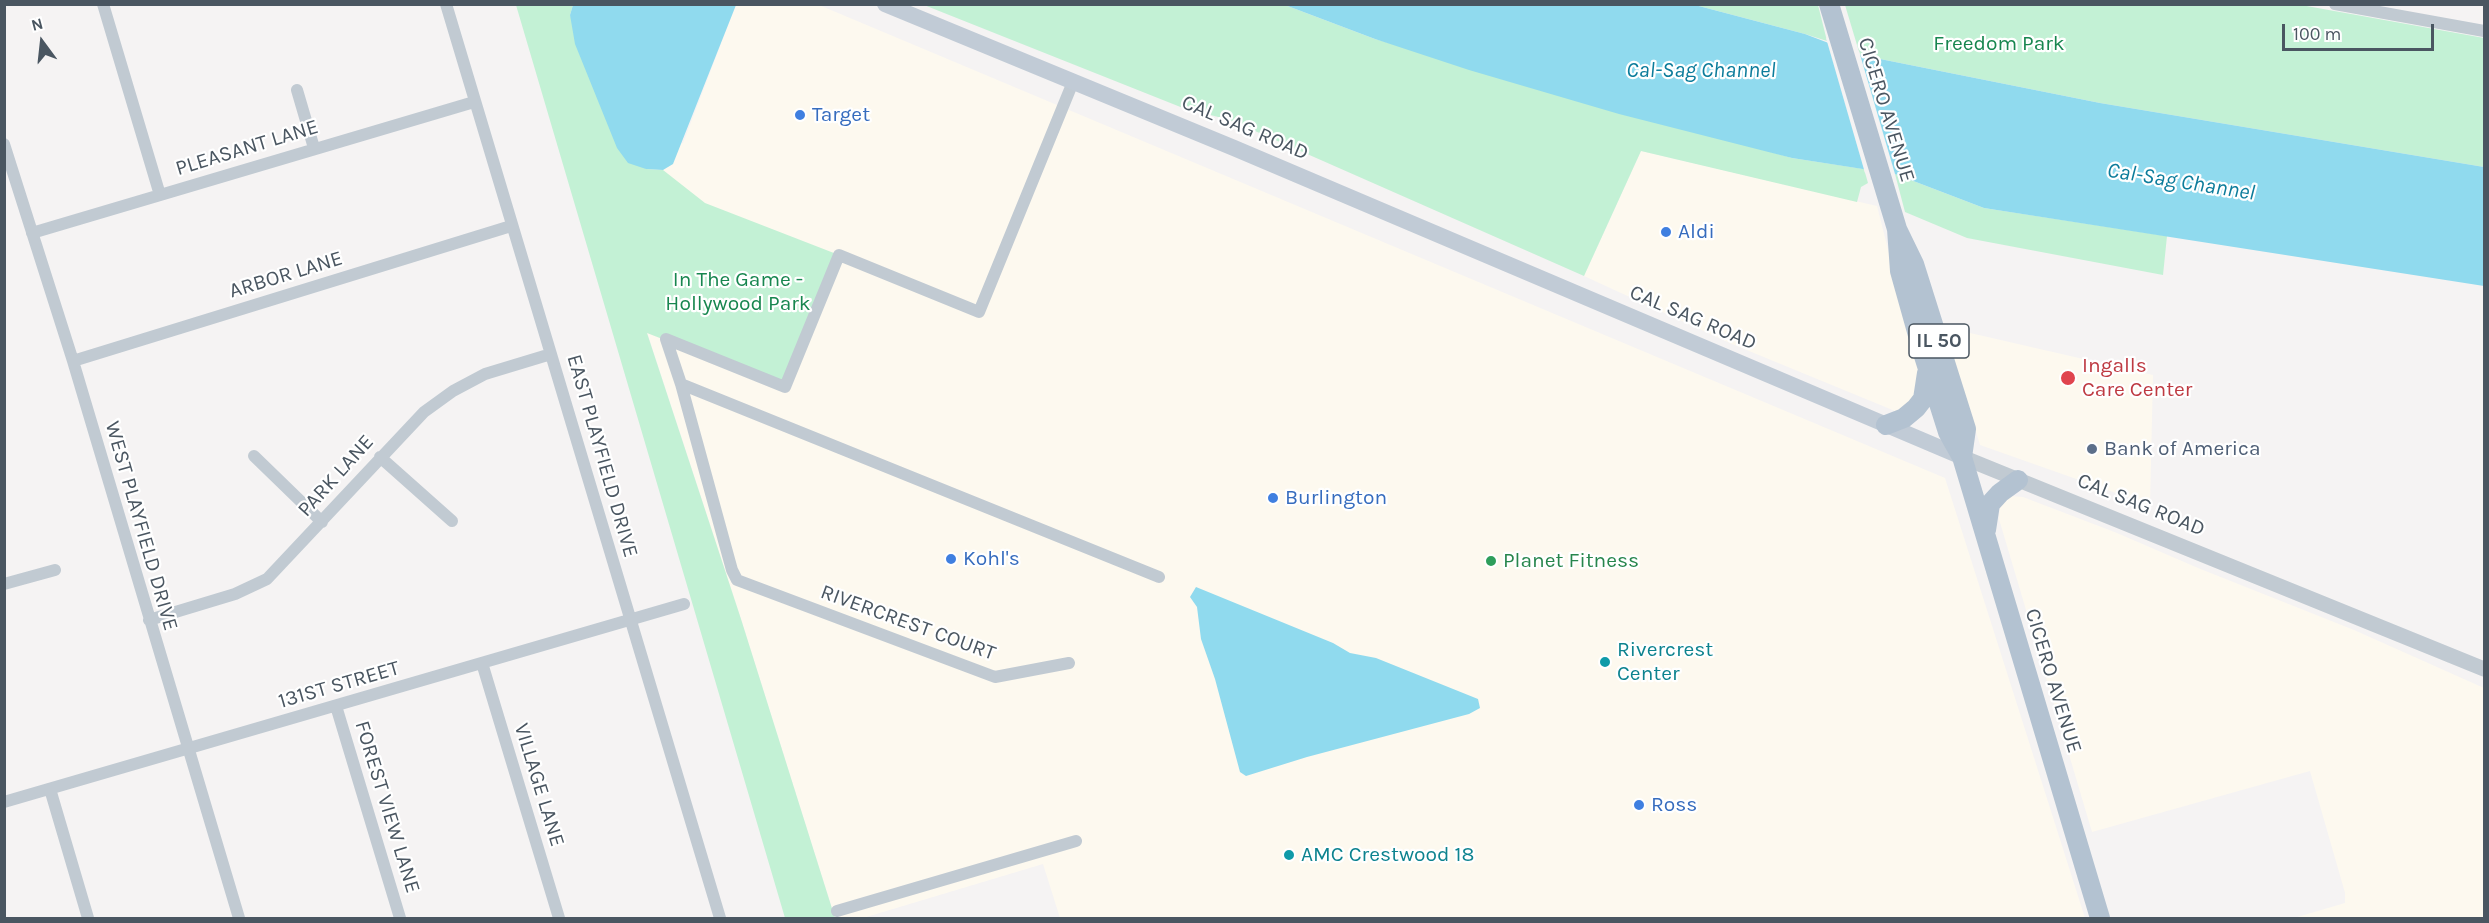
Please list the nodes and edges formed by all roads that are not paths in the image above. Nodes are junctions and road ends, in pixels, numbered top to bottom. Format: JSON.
{"nodes":[{"id":1,"x":103,"y":4,"type":"edge"},
{"id":2,"x":446,"y":4,"type":"edge"},
{"id":3,"x":885,"y":4,"type":"edge"},
{"id":4,"x":2335,"y":4,"type":"edge"},
{"id":5,"x":1830,"y":8,"type":"edge"},
{"id":6,"x":2373,"y":8,"type":"edge"},
{"id":7,"x":2484,"y":31,"type":"edge"},
{"id":8,"x":1073,"y":82,"type":"junction"},
{"id":9,"x":297,"y":90,"type":"dead end"},
{"id":10,"x":474,"y":102,"type":"junction"},
{"id":11,"x":4,"y":144,"type":"edge"},
{"id":12,"x":314,"y":148,"type":"junction"},
{"id":13,"x":160,"y":195,"type":"junction"},
{"id":14,"x":511,"y":226,"type":"junction"},
{"id":15,"x":1897,"y":229,"type":"junction"},
{"id":16,"x":32,"y":233,"type":"junction"},
{"id":17,"x":1923,"y":352,"type":"junction"},
{"id":18,"x":551,"y":354,"type":"junction"},
{"id":19,"x":73,"y":360,"type":"junction"},
{"id":20,"x":681,"y":384,"type":"junction"},
{"id":21,"x":1886,"y":425,"type":"junction"},
{"id":22,"x":254,"y":456,"type":"dead end"},
{"id":23,"x":380,"y":457,"type":"junction"},
{"id":24,"x":1962,"y":457,"type":"junction"},
{"id":25,"x":2018,"y":480,"type":"junction"},
{"id":26,"x":452,"y":521,"type":"dead end"},
{"id":27,"x":322,"y":522,"type":"junction"},
{"id":28,"x":1985,"y":536,"type":"junction"},
{"id":29,"x":55,"y":570,"type":"dead end"},
{"id":30,"x":1159,"y":577,"type":"dead end"},
{"id":31,"x":4,"y":584,"type":"edge"},
{"id":32,"x":684,"y":604,"type":"dead end"},
{"id":33,"x":149,"y":620,"type":"junction"},
{"id":34,"x":630,"y":620,"type":"junction"},
{"id":35,"x":482,"y":663,"type":"junction"},
{"id":36,"x":1069,"y":663,"type":"dead end"},
{"id":37,"x":2484,"y":669,"type":"edge"},
{"id":38,"x":336,"y":706,"type":"junction"},
{"id":39,"x":188,"y":749,"type":"junction"},
{"id":40,"x":50,"y":789,"type":"junction"},
{"id":41,"x":4,"y":802,"type":"edge"},
{"id":42,"x":1076,"y":841,"type":"dead end"},
{"id":43,"x":837,"y":911,"type":"dead end"},
{"id":44,"x":88,"y":918,"type":"edge"},
{"id":45,"x":239,"y":918,"type":"edge"},
{"id":46,"x":400,"y":918,"type":"edge"},
{"id":47,"x":559,"y":918,"type":"edge"},
{"id":48,"x":720,"y":918,"type":"edge"},
{"id":49,"x":2100,"y":918,"type":"edge"}],
"edges":[{"from":1,"to":13,"type":"street"},
{"from":2,"to":10,"type":"street","name":"EAST PLAYFIELD DRIVE"},
{"from":3,"to":8,"type":"main road","name":"CAL SAG ROAD"},
{"from":4,"to":6,"type":"street"},
{"from":5,"to":15,"type":"main road","name":"CICERO AVENUE","number":"IL 50"},
{"from":6,"to":7,"type":"street"},
{"from":8,"to":20,"type":"street"},
{"from":8,"to":21,"type":"main road","name":"CAL SAG ROAD"},
{"from":9,"to":12,"type":"street"},
{"from":10,"to":12,"type":"street","name":"PLEASANT LANE"},
{"from":10,"to":14,"type":"street","name":"EAST PLAYFIELD DRIVE"},
{"from":11,"to":16,"type":"street","name":"WEST PLAYFIELD DRIVE"},
{"from":12,"to":13,"type":"street","name":"PLEASANT LANE"},
{"from":13,"to":16,"type":"street","name":"PLEASANT LANE"},
{"from":14,"to":18,"type":"street","name":"EAST PLAYFIELD DRIVE"},
{"from":14,"to":19,"type":"street","name":"ARBOR LANE"},
{"from":15,"to":17,"type":"main road","name":"CICERO AVENUE","number":"IL 50"},
{"from":15,"to":24,"type":"main road","name":"CICERO AVENUE","number":"IL 50"},
{"from":16,"to":19,"type":"street","name":"WEST PLAYFIELD DRIVE"},
{"from":17,"to":21,"type":"main road"},
{"from":17,"to":24,"type":"main road","name":"CICERO AVENUE","number":"IL 50"},
{"from":18,"to":23,"type":"street","name":"PARK LANE"},
{"from":18,"to":34,"type":"street","name":"EAST PLAYFIELD DRIVE"},
{"from":19,"to":33,"type":"street","name":"WEST PLAYFIELD DRIVE"},
{"from":20,"to":30,"type":"street"},
{"from":20,"to":36,"type":"street","name":"RIVERCREST COURT"},
{"from":21,"to":24,"type":"main road","name":"CAL SAG ROAD"},
{"from":22,"to":27,"type":"street"},
{"from":23,"to":26,"type":"street"},
{"from":23,"to":27,"type":"street","name":"PARK LANE"},
{"from":24,"to":25,"type":"street","name":"CAL SAG ROAD"},
{"from":24,"to":28,"type":"main road","name":"CICERO AVENUE","number":"IL 50"},
{"from":25,"to":28,"type":"main road"},
{"from":25,"to":37,"type":"street","name":"CAL SAG ROAD"},
{"from":27,"to":33,"type":"street","name":"PARK LANE"},
{"from":28,"to":49,"type":"main road","name":"CICERO AVENUE","number":"IL 50"},
{"from":29,"to":31,"type":"street"},
{"from":32,"to":34,"type":"street","name":"131ST STREET"},
{"from":33,"to":39,"type":"street","name":"WEST PLAYFIELD DRIVE"},
{"from":34,"to":35,"type":"street","name":"131ST STREET"},
{"from":34,"to":48,"type":"street","name":"EAST PLAYFIELD DRIVE"},
{"from":35,"to":38,"type":"street","name":"131ST STREET"},
{"from":35,"to":47,"type":"street","name":"VILLAGE LANE"},
{"from":38,"to":39,"type":"street","name":"131ST STREET"},
{"from":38,"to":46,"type":"street","name":"FOREST VIEW LANE"},
{"from":39,"to":40,"type":"street","name":"131ST STREET"},
{"from":39,"to":45,"type":"street","name":"WEST PLAYFIELD DRIVE"},
{"from":40,"to":41,"type":"street","name":"131ST STREET"},
{"from":40,"to":44,"type":"street"},
{"from":42,"to":43,"type":"street"}]}
